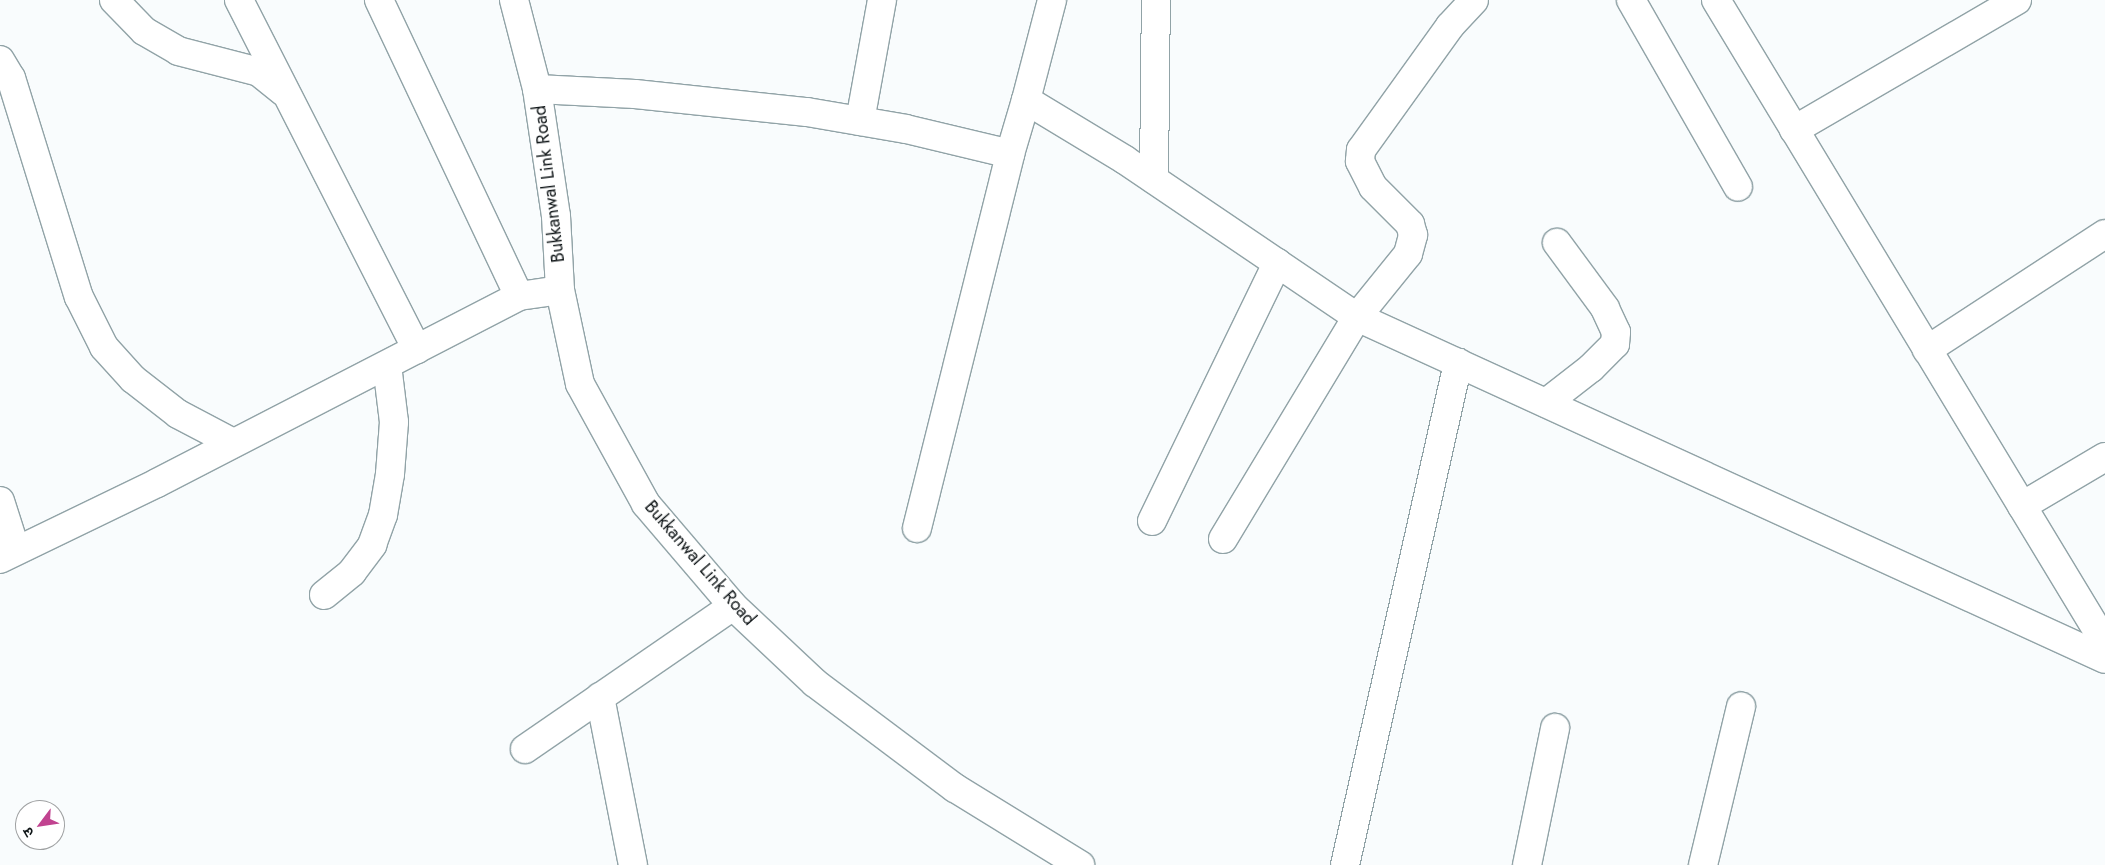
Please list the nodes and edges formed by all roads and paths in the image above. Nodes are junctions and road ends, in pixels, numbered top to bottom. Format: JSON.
{"nodes":[{"id":1,"x":114,"y":0,"type":"edge"},
{"id":2,"x":239,"y":0,"type":"edge"},
{"id":3,"x":379,"y":0,"type":"edge"},
{"id":4,"x":514,"y":0,"type":"edge"},
{"id":5,"x":882,"y":0,"type":"edge"},
{"id":6,"x":1052,"y":0,"type":"edge"},
{"id":7,"x":1156,"y":0,"type":"edge"},
{"id":8,"x":1474,"y":0,"type":"edge"},
{"id":9,"x":1630,"y":0,"type":"edge"},
{"id":10,"x":1716,"y":0,"type":"edge"},
{"id":11,"x":2017,"y":0,"type":"edge"},
{"id":12,"x":0,"y":60,"type":"edge"},
{"id":13,"x":537,"y":89,"type":"junction"},
{"id":14,"x":288,"y":94,"type":"junction"},
{"id":15,"x":1026,"y":100,"type":"junction"},
{"id":16,"x":860,"y":121,"type":"junction"},
{"id":17,"x":1794,"y":130,"type":"junction"},
{"id":18,"x":1010,"y":154,"type":"junction"},
{"id":19,"x":1154,"y":179,"type":"junction"},
{"id":20,"x":1738,"y":187,"type":"dead end"},
{"id":21,"x":2105,"y":234,"type":"edge"},
{"id":22,"x":1557,"y":243,"type":"dead end"},
{"id":23,"x":1277,"y":263,"type":"junction"},
{"id":24,"x":560,"y":290,"type":"junction"},
{"id":25,"x":519,"y":296,"type":"junction"},
{"id":26,"x":1358,"y":317,"type":"junction"},
{"id":27,"x":417,"y":349,"type":"junction"},
{"id":28,"x":1927,"y":350,"type":"junction"},
{"id":29,"x":1458,"y":363,"type":"junction"},
{"id":30,"x":387,"y":365,"type":"junction"},
{"id":31,"x":1546,"y":403,"type":"junction"},
{"id":32,"x":231,"y":442,"type":"junction"},
{"id":33,"x":2105,"y":457,"type":"edge"},
{"id":34,"x":0,"y":501,"type":"edge"},
{"id":35,"x":2022,"y":506,"type":"junction"},
{"id":36,"x":1152,"y":521,"type":"dead end"},
{"id":37,"x":917,"y":528,"type":"dead end"},
{"id":38,"x":1223,"y":539,"type":"dead end"},
{"id":39,"x":8,"y":555,"type":"edge"},
{"id":40,"x":324,"y":595,"type":"dead end"},
{"id":41,"x":733,"y":606,"type":"junction"},
{"id":42,"x":2105,"y":643,"type":"edge"},
{"id":43,"x":2105,"y":659,"type":"edge"},
{"id":44,"x":600,"y":697,"type":"junction"},
{"id":45,"x":1741,"y":707,"type":"dead end"},
{"id":46,"x":1555,"y":728,"type":"dead end"},
{"id":47,"x":525,"y":749,"type":"dead end"},
{"id":48,"x":634,"y":865,"type":"edge"},
{"id":49,"x":1080,"y":865,"type":"edge"},
{"id":50,"x":1345,"y":865,"type":"edge"},
{"id":51,"x":1527,"y":865,"type":"edge"},
{"id":52,"x":1703,"y":865,"type":"edge"}],
"edges":[{"from":1,"to":14,"type":"street"},
{"from":2,"to":14,"type":"street"},
{"from":3,"to":25,"type":"street"},
{"from":4,"to":13,"type":"street","name":"Bukkanwal Link Road"},
{"from":5,"to":16,"type":"street"},
{"from":6,"to":15,"type":"street"},
{"from":7,"to":19,"type":"street"},
{"from":8,"to":26,"type":"street"},
{"from":9,"to":20,"type":"street"},
{"from":10,"to":17,"type":"street"},
{"from":11,"to":17,"type":"street"},
{"from":12,"to":32,"type":"street"},
{"from":13,"to":16,"type":"street"},
{"from":13,"to":24,"type":"street","name":"Bukkanwal Link Road"},
{"from":14,"to":27,"type":"street"},
{"from":15,"to":18,"type":"street"},
{"from":15,"to":19,"type":"street"},
{"from":16,"to":18,"type":"street"},
{"from":17,"to":28,"type":"street"},
{"from":18,"to":37,"type":"street"},
{"from":19,"to":23,"type":"street"},
{"from":21,"to":28,"type":"street"},
{"from":22,"to":31,"type":"street"},
{"from":23,"to":26,"type":"street"},
{"from":23,"to":36,"type":"street"},
{"from":24,"to":25,"type":"street"},
{"from":24,"to":41,"type":"street","name":"Bukkanwal Link Road"},
{"from":25,"to":27,"type":"street"},
{"from":26,"to":29,"type":"street"},
{"from":26,"to":38,"type":"street"},
{"from":27,"to":30,"type":"street"},
{"from":28,"to":35,"type":"street"},
{"from":29,"to":31,"type":"street"},
{"from":29,"to":50,"type":"street"},
{"from":30,"to":32,"type":"street"},
{"from":30,"to":40,"type":"street"},
{"from":31,"to":43,"type":"street"},
{"from":32,"to":39,"type":"street"},
{"from":33,"to":35,"type":"street"},
{"from":34,"to":39,"type":"street"},
{"from":35,"to":42,"type":"street"},
{"from":41,"to":44,"type":"street"},
{"from":41,"to":49,"type":"street","name":"Bukkanwal Link Road"},
{"from":44,"to":47,"type":"street"},
{"from":44,"to":48,"type":"street"},
{"from":45,"to":52,"type":"street"},
{"from":46,"to":51,"type":"street"}]}
